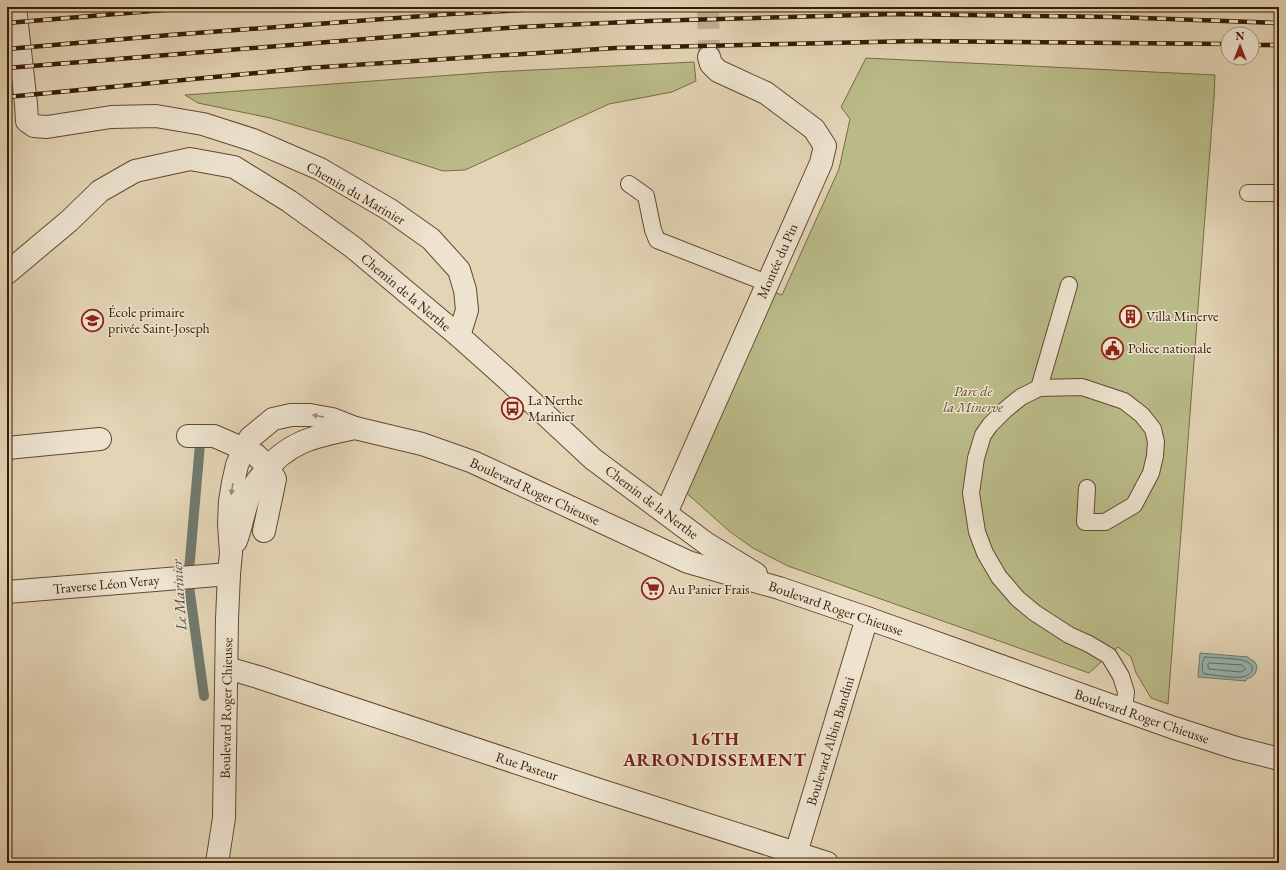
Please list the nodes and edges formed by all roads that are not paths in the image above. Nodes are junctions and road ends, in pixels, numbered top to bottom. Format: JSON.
{"nodes":[{"id":1,"x":15,"y":7,"type":"edge"},
{"id":2,"x":709,"y":57,"type":"tunnel mouth"},
{"id":3,"x":629,"y":184,"type":"dead end"},
{"id":4,"x":1248,"y":193,"type":"dead end"},
{"id":5,"x":1279,"y":193,"type":"edge"},
{"id":6,"x":7,"y":274,"type":"edge"},
{"id":7,"x":767,"y":283,"type":"junction"},
{"id":8,"x":1069,"y":285,"type":"dead end"},
{"id":9,"x":459,"y":336,"type":"junction"},
{"id":10,"x":1039,"y":388,"type":"junction"},
{"id":11,"x":355,"y":428,"type":"junction"},
{"id":12,"x":188,"y":436,"type":"dead end"},
{"id":13,"x":100,"y":439,"type":"dead end"},
{"id":14,"x":7,"y":448,"type":"edge"},
{"id":15,"x":244,"y":449,"type":"junction"},
{"id":16,"x":268,"y":467,"type":"junction"},
{"id":17,"x":1087,"y":488,"type":"dead end"},
{"id":18,"x":666,"y":513,"type":"junction"},
{"id":19,"x":264,"y":531,"type":"dead end"},
{"id":20,"x":230,"y":563,"type":"junction"},
{"id":21,"x":780,"y":588,"type":"junction"},
{"id":22,"x":7,"y":592,"type":"edge"},
{"id":23,"x":867,"y":618,"type":"junction"},
{"id":24,"x":227,"y":668,"type":"junction"},
{"id":25,"x":1124,"y":710,"type":"junction"},
{"id":26,"x":1279,"y":759,"type":"edge"},
{"id":27,"x":795,"y":858,"type":"edge"},
{"id":28,"x":217,"y":863,"type":"edge"},
{"id":29,"x":827,"y":863,"type":"edge"}],
"edges":[{"from":1,"to":9,"type":"street","name":"Chemin du Marinier"},
{"from":2,"to":7,"type":"street","name":"Montée du Pin"},
{"from":3,"to":7,"type":"lane"},
{"from":4,"to":5,"type":"lane"},
{"from":6,"to":9,"type":"street","name":"Chemin de la Nerthe"},
{"from":7,"to":18,"type":"street","name":"Montée du Pin"},
{"from":8,"to":10,"type":"lane"},
{"from":9,"to":18,"type":"street","name":"Chemin de la Nerthe"},
{"from":10,"to":17,"type":"lane"},
{"from":10,"to":25,"type":"lane"},
{"from":11,"to":15,"type":"street","name":"Boulevard Roger Chieusse","one_way":true},
{"from":11,"to":16,"type":"street","name":"Boulevard Roger Chieusse"},
{"from":11,"to":21,"type":"street","name":"Boulevard Roger Chieusse"},
{"from":12,"to":15,"type":"street"},
{"from":13,"to":14,"type":"street"},
{"from":15,"to":16,"type":"street"},
{"from":15,"to":20,"type":"street","name":"Boulevard Roger Chieusse","one_way":true},
{"from":16,"to":19,"type":"street"},
{"from":16,"to":20,"type":"street","name":"Boulevard Roger Chieusse"},
{"from":18,"to":21,"type":"street","name":"Chemin de la Nerthe"},
{"from":20,"to":22,"type":"street","name":"Traverse Léon Veray"},
{"from":20,"to":24,"type":"street","name":"Boulevard Roger Chieusse"},
{"from":21,"to":23,"type":"street","name":"Boulevard Roger Chieusse"},
{"from":23,"to":25,"type":"street","name":"Boulevard Roger Chieusse"},
{"from":23,"to":27,"type":"street","name":"Boulevard Albin Bandini"},
{"from":24,"to":27,"type":"street","name":"Rue Pasteur"},
{"from":24,"to":28,"type":"street","name":"Boulevard Roger Chieusse"},
{"from":25,"to":26,"type":"street","name":"Boulevard Roger Chieusse"},
{"from":27,"to":29,"type":"street","name":"Rue Pasteur"}]}
